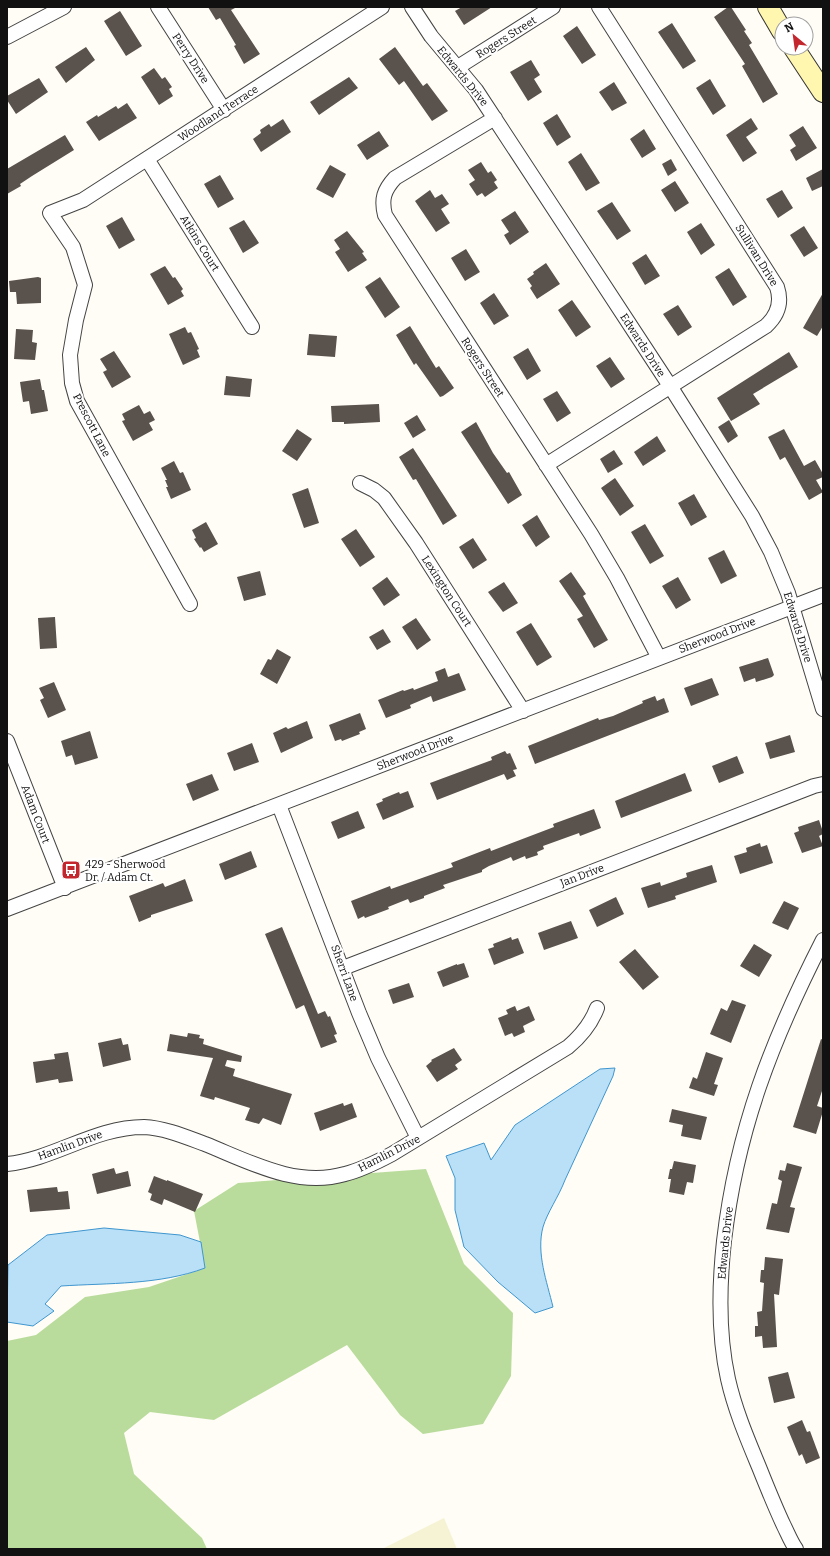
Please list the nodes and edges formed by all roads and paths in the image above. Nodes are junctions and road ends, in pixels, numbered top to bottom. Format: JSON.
{"nodes":[{"id":1,"x":64,"y":7,"type":"edge"},
{"id":2,"x":158,"y":7,"type":"edge"},
{"id":3,"x":382,"y":7,"type":"edge"},
{"id":4,"x":412,"y":7,"type":"edge"},
{"id":5,"x":553,"y":7,"type":"edge"},
{"id":6,"x":599,"y":7,"type":"edge"},
{"id":7,"x":768,"y":7,"type":"edge"},
{"id":8,"x":774,"y":17,"type":"edge"},
{"id":9,"x":7,"y":37,"type":"edge"},
{"id":10,"x":799,"y":56,"type":"edge"},
{"id":11,"x":458,"y":67,"type":"junction"},
{"id":12,"x":823,"y":92,"type":"edge"},
{"id":13,"x":224,"y":110,"type":"junction"},
{"id":14,"x":495,"y":118,"type":"junction"},
{"id":15,"x":147,"y":159,"type":"junction"},
{"id":16,"x":50,"y":213,"type":"joint"},
{"id":17,"x":252,"y":327,"type":"dead end"},
{"id":18,"x":670,"y":386,"type":"junction"},
{"id":19,"x":546,"y":465,"type":"junction"},
{"id":20,"x":360,"y":483,"type":"dead end"},
{"id":21,"x":823,"y":595,"type":"edge"},
{"id":22,"x":190,"y":604,"type":"dead end"},
{"id":23,"x":793,"y":606,"type":"junction"},
{"id":24,"x":659,"y":658,"type":"junction"},
{"id":25,"x":823,"y":709,"type":"edge"},
{"id":26,"x":523,"y":710,"type":"junction"},
{"id":27,"x":7,"y":741,"type":"edge"},
{"id":28,"x":823,"y":784,"type":"edge"},
{"id":29,"x":279,"y":805,"type":"junction"},
{"id":30,"x":65,"y":888,"type":"junction"},
{"id":31,"x":7,"y":909,"type":"edge"},
{"id":32,"x":823,"y":940,"type":"edge"},
{"id":33,"x":343,"y":968,"type":"junction"},
{"id":34,"x":597,"y":1008,"type":"dead end"},
{"id":35,"x":418,"y":1138,"type":"junction"},
{"id":36,"x":7,"y":1164,"type":"edge"},
{"id":37,"x":796,"y":1549,"type":"edge"}],
"edges":[{"from":1,"to":9,"type":"street"},
{"from":2,"to":13,"type":"street","name":"Perry Drive"},
{"from":3,"to":13,"type":"street","name":"Woodland Terrace"},
{"from":4,"to":11,"type":"street","name":"Edwards Drive"},
{"from":5,"to":11,"type":"street","name":"Rogers Street"},
{"from":6,"to":18,"type":"street","name":"Sullivan Drive"},
{"from":7,"to":8,"type":"street"},
{"from":10,"to":12,"type":"street"},
{"from":11,"to":14,"type":"street","name":"Edwards Drive"},
{"from":13,"to":15,"type":"street","name":"Woodland Terrace"},
{"from":14,"to":18,"type":"street","name":"Edwards Drive"},
{"from":14,"to":19,"type":"street","name":"Rogers Street"},
{"from":15,"to":16,"type":"street","name":"Woodland Terrace"},
{"from":15,"to":17,"type":"street","name":"Atkins Court"},
{"from":16,"to":22,"type":"street","name":"Prescott Lane"},
{"from":18,"to":19,"type":"street","name":"Sullivan Drive"},
{"from":18,"to":23,"type":"street","name":"Edwards Drive"},
{"from":19,"to":24,"type":"street","name":"Rogers Street"},
{"from":20,"to":26,"type":"street","name":"Lexington Court"},
{"from":21,"to":23,"type":"street","name":"Sherwood Drive"},
{"from":23,"to":24,"type":"street","name":"Sherwood Drive"},
{"from":23,"to":25,"type":"street","name":"Edwards Drive"},
{"from":24,"to":26,"type":"street","name":"Sherwood Drive"},
{"from":26,"to":29,"type":"street","name":"Sherwood Drive"},
{"from":27,"to":30,"type":"street","name":"Adam Court"},
{"from":28,"to":33,"type":"street","name":"Jan Drive"},
{"from":29,"to":30,"type":"street","name":"Sherwood Drive"},
{"from":29,"to":33,"type":"street","name":"Sherri Lane"},
{"from":30,"to":31,"type":"street","name":"Sherwood Drive"},
{"from":32,"to":37,"type":"street","name":"Edwards Drive"},
{"from":33,"to":35,"type":"street","name":"Sherri Lane"},
{"from":34,"to":35,"type":"street","name":"Hamlin Drive"},
{"from":35,"to":36,"type":"street","name":"Hamlin Drive"}]}
